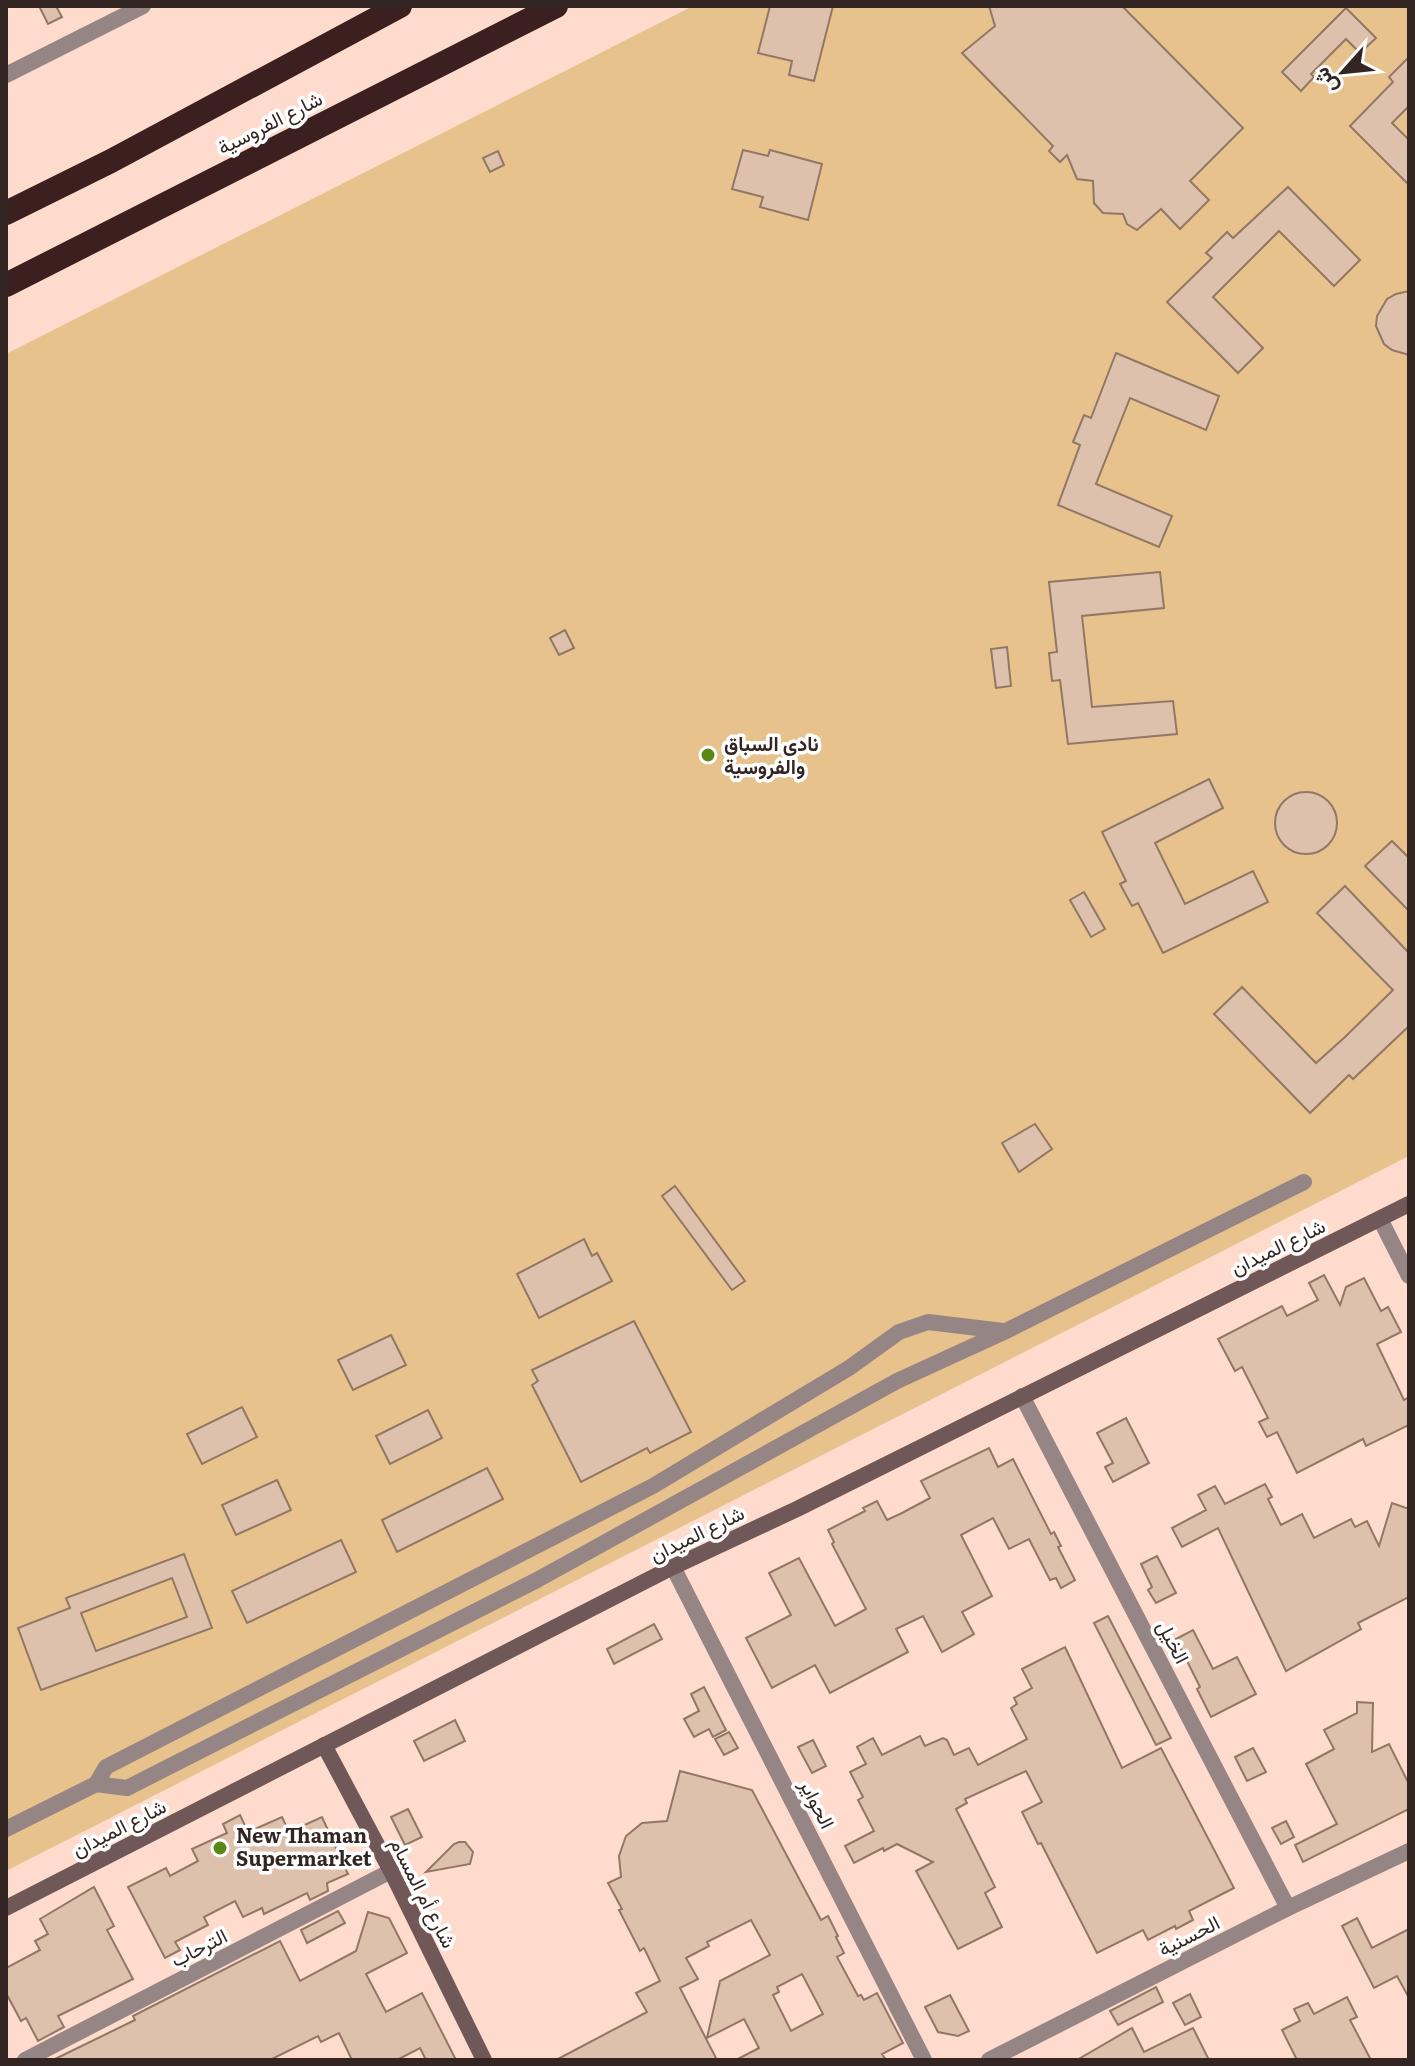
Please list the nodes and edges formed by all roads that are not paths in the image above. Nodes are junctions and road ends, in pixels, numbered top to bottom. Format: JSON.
{"nodes":[{"id":1,"x":143,"y":6,"type":"edge"},
{"id":2,"x":400,"y":6,"type":"edge"},
{"id":3,"x":556,"y":6,"type":"edge"},
{"id":4,"x":6,"y":75,"type":"edge"},
{"id":5,"x":6,"y":213,"type":"edge"},
{"id":6,"x":6,"y":285,"type":"edge"},
{"id":7,"x":1304,"y":1182,"type":"dead end"},
{"id":8,"x":1409,"y":1204,"type":"edge"},
{"id":9,"x":1380,"y":1219,"type":"junction"},
{"id":10,"x":1409,"y":1276,"type":"edge"},
{"id":11,"x":1004,"y":1332,"type":"junction"},
{"id":12,"x":1022,"y":1396,"type":"junction"},
{"id":13,"x":673,"y":1567,"type":"junction"},
{"id":14,"x":324,"y":1745,"type":"junction"},
{"id":15,"x":96,"y":1784,"type":"junction"},
{"id":16,"x":6,"y":1829,"type":"edge"},
{"id":17,"x":1409,"y":1851,"type":"edge"},
{"id":18,"x":391,"y":1871,"type":"junction"},
{"id":19,"x":6,"y":1908,"type":"edge"},
{"id":20,"x":1288,"y":1908,"type":"junction"},
{"id":21,"x":25,"y":2060,"type":"edge"},
{"id":22,"x":484,"y":2060,"type":"edge"},
{"id":23,"x":924,"y":2060,"type":"edge"},
{"id":24,"x":989,"y":2060,"type":"edge"}],
"edges":[{"from":1,"to":4,"type":"street"},
{"from":2,"to":5,"type":"highway","name":"شارع الفروسية"},
{"from":3,"to":6,"type":"highway","name":"شارع الفروسية"},
{"from":7,"to":11,"type":"street"},
{"from":8,"to":9,"type":"street","name":"شارع الميدان"},
{"from":9,"to":10,"type":"street"},
{"from":9,"to":12,"type":"street","name":"شارع الميدان"},
{"from":11,"to":15,"type":"street"},
{"from":11,"to":15,"type":"street"},
{"from":12,"to":13,"type":"street","name":"شارع الميدان"},
{"from":12,"to":20,"type":"street","name":"الخيل"},
{"from":13,"to":14,"type":"street","name":"شارع الميدان"},
{"from":13,"to":23,"type":"street","name":"الحواير"},
{"from":14,"to":18,"type":"street","name":"شارع أم المسام"},
{"from":14,"to":19,"type":"street","name":"شارع الميدان"},
{"from":15,"to":16,"type":"street"},
{"from":17,"to":20,"type":"street","name":"الحسنية"},
{"from":18,"to":21,"type":"street","name":"الترحاب"},
{"from":18,"to":22,"type":"street","name":"شارع أم المسام"},
{"from":20,"to":24,"type":"street","name":"الحسنية"}]}
